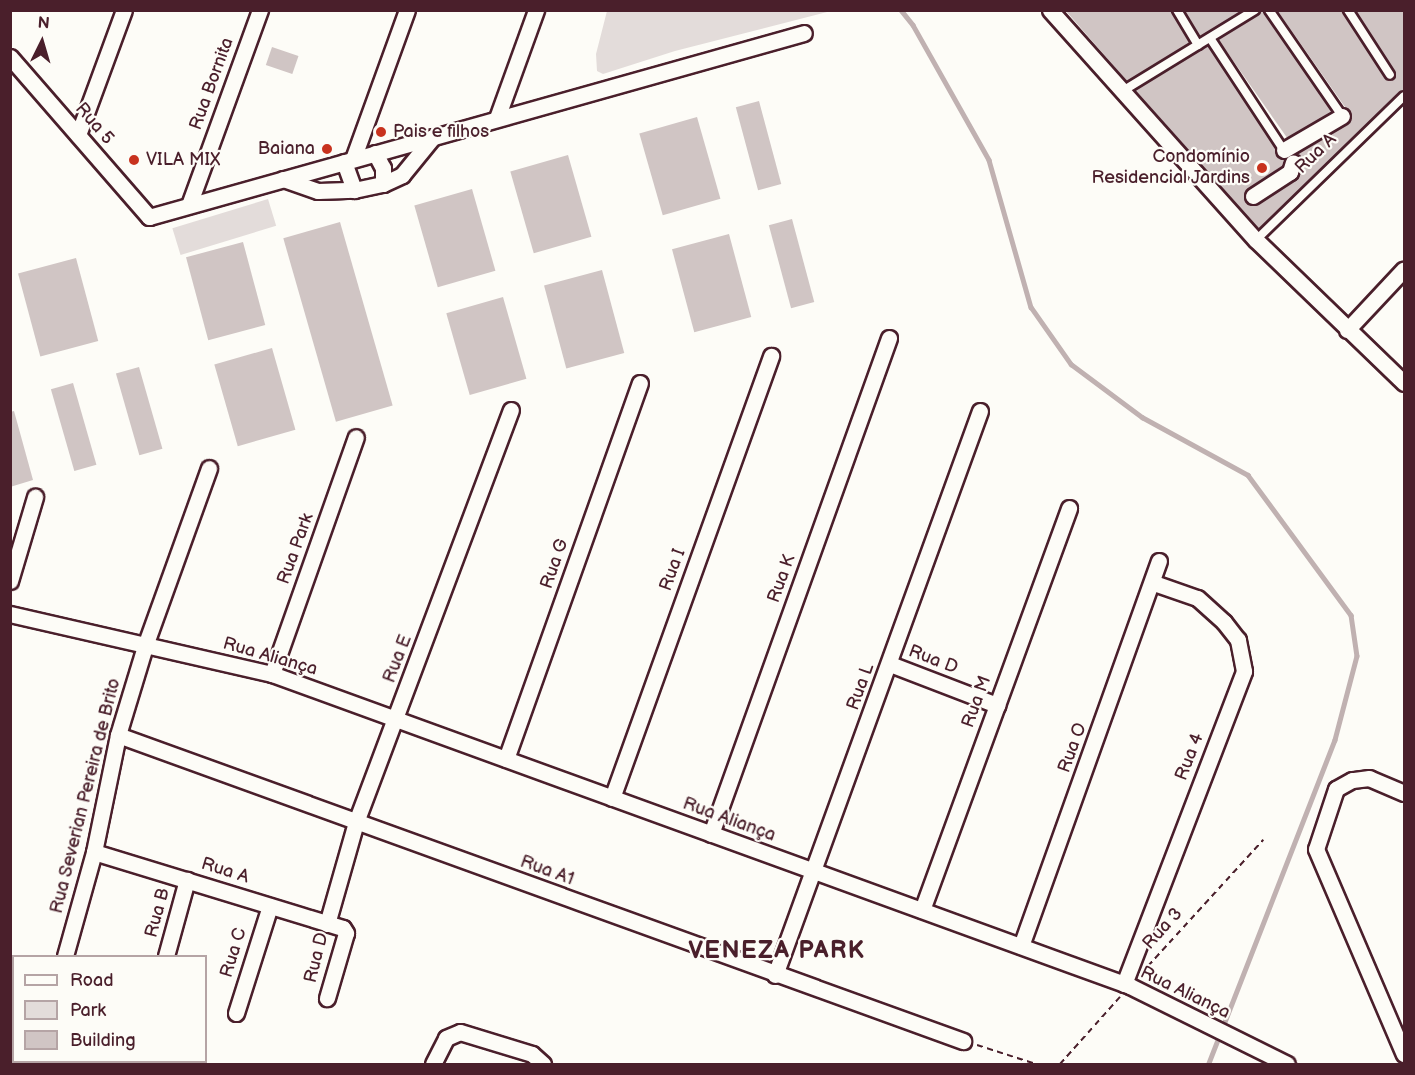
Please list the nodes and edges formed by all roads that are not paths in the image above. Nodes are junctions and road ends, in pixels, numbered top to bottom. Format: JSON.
{"nodes":[{"id":1,"x":124,"y":10,"type":"edge"},
{"id":2,"x":260,"y":10,"type":"edge"},
{"id":3,"x":407,"y":10,"type":"edge"},
{"id":4,"x":536,"y":10,"type":"edge"},
{"id":5,"x":1050,"y":10,"type":"edge"},
{"id":6,"x":1177,"y":10,"type":"edge"},
{"id":7,"x":1255,"y":10,"type":"edge"},
{"id":8,"x":1269,"y":10,"type":"edge"},
{"id":9,"x":1348,"y":10,"type":"edge"},
{"id":10,"x":804,"y":33,"type":"dead end"},
{"id":11,"x":1210,"y":38,"type":"junction"},
{"id":12,"x":1198,"y":45,"type":"junction"},
{"id":13,"x":10,"y":57,"type":"edge"},
{"id":14,"x":1390,"y":75,"type":"dead end"},
{"id":15,"x":1119,"y":92,"type":"junction"},
{"id":16,"x":1404,"y":96,"type":"edge"},
{"id":17,"x":1342,"y":116,"type":"joint"},
{"id":18,"x":498,"y":118,"type":"junction"},
{"id":19,"x":78,"y":135,"type":"junction"},
{"id":20,"x":433,"y":137,"type":"junction"},
{"id":21,"x":375,"y":153,"type":"junction"},
{"id":22,"x":1288,"y":156,"type":"junction"},
{"id":23,"x":349,"y":160,"type":"junction"},
{"id":24,"x":283,"y":179,"type":"junction"},
{"id":25,"x":383,"y":184,"type":"junction"},
{"id":26,"x":354,"y":190,"type":"junction"},
{"id":27,"x":1254,"y":196,"type":"dead end"},
{"id":28,"x":189,"y":206,"type":"junction"},
{"id":29,"x":1256,"y":240,"type":"junction"},
{"id":30,"x":1404,"y":269,"type":"edge"},
{"id":31,"x":1347,"y":330,"type":"junction"},
{"id":32,"x":890,"y":338,"type":"dead end"},
{"id":33,"x":771,"y":356,"type":"dead end"},
{"id":34,"x":640,"y":382,"type":"dead end"},
{"id":35,"x":1404,"y":383,"type":"edge"},
{"id":36,"x":511,"y":410,"type":"dead end"},
{"id":37,"x":980,"y":411,"type":"dead end"},
{"id":38,"x":356,"y":437,"type":"dead end"},
{"id":39,"x":208,"y":468,"type":"dead end"},
{"id":40,"x":35,"y":497,"type":"dead end"},
{"id":41,"x":1069,"y":508,"type":"dead end"},
{"id":42,"x":1159,"y":561,"type":"dead end"},
{"id":43,"x":10,"y":581,"type":"edge"},
{"id":44,"x":1154,"y":583,"type":"junction"},
{"id":45,"x":10,"y":614,"type":"edge"},
{"id":46,"x":145,"y":646,"type":"junction"},
{"id":47,"x":890,"y":664,"type":"junction"},
{"id":48,"x":272,"y":674,"type":"junction"},
{"id":49,"x":997,"y":705,"type":"junction"},
{"id":50,"x":395,"y":719,"type":"junction"},
{"id":51,"x":118,"y":735,"type":"junction"},
{"id":52,"x":506,"y":759,"type":"junction"},
{"id":53,"x":1404,"y":793,"type":"edge"},
{"id":54,"x":612,"y":798,"type":"junction"},
{"id":55,"x":356,"y":822,"type":"junction"},
{"id":56,"x":711,"y":834,"type":"junction"},
{"id":57,"x":94,"y":852,"type":"junction"},
{"id":58,"x":816,"y":872,"type":"junction"},
{"id":59,"x":187,"y":880,"type":"junction"},
{"id":60,"x":270,"y":906,"type":"junction"},
{"id":61,"x":922,"y":910,"type":"junction"},
{"id":62,"x":327,"y":924,"type":"junction"},
{"id":63,"x":344,"y":928,"type":"joint"},
{"id":64,"x":1021,"y":946,"type":"junction"},
{"id":65,"x":66,"y":955,"type":"edge"},
{"id":66,"x":167,"y":955,"type":"edge"},
{"id":67,"x":775,"y":975,"type":"junction"},
{"id":68,"x":1127,"y":985,"type":"junction"},
{"id":69,"x":327,"y":998,"type":"dead end"},
{"id":70,"x":236,"y":1013,"type":"dead end"},
{"id":71,"x":963,"y":1041,"type":"road end"},
{"id":72,"x":1404,"y":1054,"type":"edge"},
{"id":73,"x":433,"y":1065,"type":"edge"},
{"id":74,"x":543,"y":1065,"type":"edge"},
{"id":75,"x":1287,"y":1065,"type":"edge"}],
"edges":[{"from":1,"to":19,"type":"street"},
{"from":2,"to":28,"type":"street","name":"Rua Bornita"},
{"from":3,"to":23,"type":"street"},
{"from":4,"to":18,"type":"street"},
{"from":5,"to":15,"type":"street"},
{"from":6,"to":12,"type":"lane"},
{"from":7,"to":11,"type":"lane"},
{"from":8,"to":17,"type":"lane"},
{"from":9,"to":14,"type":"lane"},
{"from":10,"to":18,"type":"street"},
{"from":11,"to":12,"type":"lane"},
{"from":11,"to":22,"type":"lane"},
{"from":12,"to":15,"type":"lane"},
{"from":13,"to":19,"type":"street","name":"Rua 5"},
{"from":15,"to":29,"type":"street"},
{"from":16,"to":29,"type":"lane","name":"Rua A"},
{"from":17,"to":22,"type":"street"},
{"from":18,"to":20,"type":"street"},
{"from":19,"to":28,"type":"street","name":"Rua 5"},
{"from":20,"to":21,"type":"street"},
{"from":20,"to":25,"type":"street"},
{"from":21,"to":23,"type":"street"},
{"from":21,"to":25,"type":"street"},
{"from":22,"to":27,"type":"street"},
{"from":23,"to":24,"type":"street"},
{"from":23,"to":26,"type":"street"},
{"from":24,"to":26,"type":"street"},
{"from":24,"to":28,"type":"street"},
{"from":25,"to":26,"type":"street"},
{"from":29,"to":31,"type":"street"},
{"from":30,"to":31,"type":"street"},
{"from":31,"to":35,"type":"street"},
{"from":32,"to":56,"type":"street","name":"Rua K"},
{"from":33,"to":54,"type":"street","name":"Rua I"},
{"from":34,"to":52,"type":"street","name":"Rua G"},
{"from":36,"to":50,"type":"street","name":"Rua E"},
{"from":37,"to":47,"type":"street","name":"Rua L"},
{"from":38,"to":48,"type":"street","name":"Rua Park"},
{"from":39,"to":46,"type":"street","name":"Rua Severian Pereira de Brito"},
{"from":40,"to":43,"type":"street"},
{"from":41,"to":49,"type":"street","name":"Rua M"},
{"from":42,"to":44,"type":"street","name":"Rua O"},
{"from":44,"to":64,"type":"street","name":"Rua O"},
{"from":44,"to":68,"type":"street","name":"Rua 4"},
{"from":45,"to":46,"type":"street","name":"Rua Aliança"},
{"from":46,"to":48,"type":"street","name":"Rua Aliança"},
{"from":46,"to":51,"type":"street","name":"Rua Severian Pereira de Brito"},
{"from":47,"to":49,"type":"street","name":"Rua D"},
{"from":47,"to":58,"type":"street","name":"Rua L"},
{"from":48,"to":50,"type":"street","name":"Rua Aliança"},
{"from":49,"to":61,"type":"street","name":"Rua M"},
{"from":50,"to":52,"type":"street","name":"Rua Aliança"},
{"from":50,"to":55,"type":"street","name":"Rua E"},
{"from":51,"to":55,"type":"street","name":"Rua A1"},
{"from":51,"to":57,"type":"street","name":"Rua Severian Pereira de Brito"},
{"from":52,"to":54,"type":"street","name":"Rua Aliança"},
{"from":53,"to":72,"type":"street"},
{"from":54,"to":56,"type":"street","name":"Rua Aliança"},
{"from":55,"to":62,"type":"street","name":"Rua E"},
{"from":55,"to":67,"type":"street","name":"Rua A1"},
{"from":56,"to":58,"type":"street","name":"Rua Aliança"},
{"from":57,"to":59,"type":"street","name":"Rua A"},
{"from":57,"to":65,"type":"street","name":"Rua Severian Pereira de Brito"},
{"from":58,"to":61,"type":"street","name":"Rua Aliança"},
{"from":58,"to":67,"type":"street","name":"Rua L"},
{"from":59,"to":60,"type":"street","name":"Rua A"},
{"from":59,"to":66,"type":"street","name":"Rua B"},
{"from":60,"to":62,"type":"street","name":"Rua A"},
{"from":60,"to":70,"type":"street","name":"Rua C"},
{"from":61,"to":64,"type":"street","name":"Rua Aliança"},
{"from":62,"to":63,"type":"street","name":"Rua A"},
{"from":63,"to":69,"type":"street","name":"Rua D"},
{"from":64,"to":68,"type":"street","name":"Rua Aliança"},
{"from":67,"to":71,"type":"street","name":"Rua A1"},
{"from":68,"to":75,"type":"street","name":"Rua Aliança"},
{"from":73,"to":74,"type":"street"}]}
